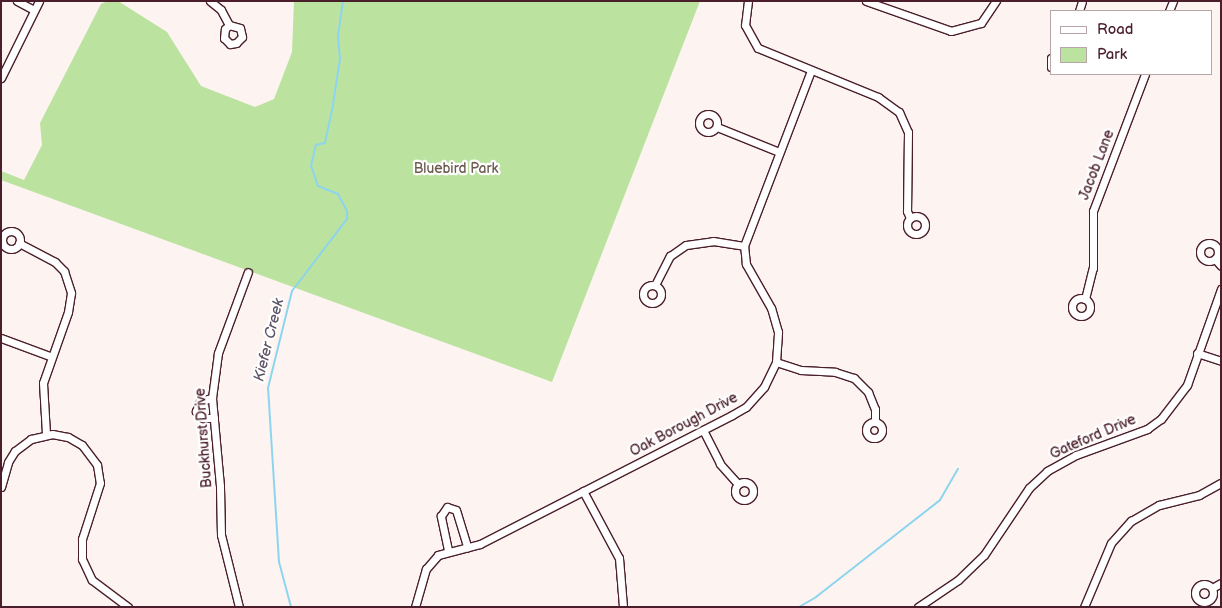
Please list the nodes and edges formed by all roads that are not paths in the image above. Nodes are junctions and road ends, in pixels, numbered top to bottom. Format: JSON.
{"nodes":[{"id":1,"x":17,"y":1,"type":"edge"},
{"id":2,"x":39,"y":1,"type":"edge"},
{"id":3,"x":210,"y":1,"type":"edge"},
{"id":4,"x":748,"y":1,"type":"edge"},
{"id":5,"x":867,"y":1,"type":"edge"},
{"id":6,"x":996,"y":1,"type":"edge"},
{"id":7,"x":34,"y":10,"type":"junction"},
{"id":8,"x":229,"y":25,"type":"junction"},
{"id":9,"x":811,"y":71,"type":"junction"},
{"id":10,"x":1145,"y":75,"type":"edge"},
{"id":11,"x":1,"y":78,"type":"edge"},
{"id":12,"x":717,"y":127,"type":"dead end"},
{"id":13,"x":779,"y":152,"type":"junction"},
{"id":14,"x":910,"y":218,"type":"dead end"},
{"id":15,"x":19,"y":243,"type":"dead end"},
{"id":16,"x":744,"y":246,"type":"junction"},
{"id":17,"x":1215,"y":259,"type":"dead end"},
{"id":18,"x":1221,"y":266,"type":"edge"},
{"id":19,"x":248,"y":272,"type":"dead end"},
{"id":20,"x":655,"y":285,"type":"dead end"},
{"id":21,"x":1221,"y":289,"type":"edge"},
{"id":22,"x":1085,"y":299,"type":"dead end"},
{"id":23,"x":1,"y":338,"type":"edge"},
{"id":24,"x":1197,"y":354,"type":"junction"},
{"id":25,"x":52,"y":357,"type":"junction"},
{"id":26,"x":1221,"y":361,"type":"edge"},
{"id":27,"x":776,"y":362,"type":"junction"},
{"id":28,"x":212,"y":398,"type":"junction"},
{"id":29,"x":214,"y":418,"type":"junction"},
{"id":30,"x":875,"y":422,"type":"dead end"},
{"id":31,"x":703,"y":430,"type":"junction"},
{"id":32,"x":46,"y":434,"type":"junction"},
{"id":33,"x":1221,"y":483,"type":"edge"},
{"id":34,"x":738,"y":484,"type":"dead end"},
{"id":35,"x":1,"y":487,"type":"edge"},
{"id":36,"x":583,"y":491,"type":"junction"},
{"id":37,"x":467,"y":547,"type":"junction"},
{"id":38,"x":448,"y":550,"type":"junction"},
{"id":39,"x":1221,"y":583,"type":"edge"},
{"id":40,"x":1212,"y":588,"type":"dead end"},
{"id":41,"x":128,"y":607,"type":"edge"},
{"id":42,"x":239,"y":607,"type":"edge"},
{"id":43,"x":415,"y":607,"type":"edge"},
{"id":44,"x":622,"y":607,"type":"edge"},
{"id":45,"x":918,"y":607,"type":"edge"},
{"id":46,"x":1084,"y":607,"type":"edge"}],
"edges":[{"from":1,"to":7,"type":"street"},
{"from":2,"to":7,"type":"street"},
{"from":3,"to":8,"type":"street"},
{"from":4,"to":9,"type":"street"},
{"from":5,"to":6,"type":"street"},
{"from":7,"to":11,"type":"street"},
{"from":8,"to":8,"type":"street"},
{"from":9,"to":13,"type":"street"},
{"from":9,"to":14,"type":"street"},
{"from":10,"to":22,"type":"street","name":"Jacob Lane"},
{"from":12,"to":13,"type":"street"},
{"from":13,"to":16,"type":"street"},
{"from":15,"to":25,"type":"street"},
{"from":16,"to":20,"type":"street"},
{"from":16,"to":27,"type":"street"},
{"from":17,"to":18,"type":"street"},
{"from":19,"to":28,"type":"street","name":"Buckhurst Drive"},
{"from":21,"to":24,"type":"street","name":"Gateford Drive"},
{"from":23,"to":25,"type":"street"},
{"from":24,"to":26,"type":"street"},
{"from":24,"to":45,"type":"street","name":"Gateford Drive"},
{"from":25,"to":32,"type":"street"},
{"from":27,"to":30,"type":"street"},
{"from":27,"to":31,"type":"street","name":"Oak Borough Drive"},
{"from":28,"to":29,"type":"street","name":"Buckhurst Drive"},
{"from":28,"to":29,"type":"street"},
{"from":29,"to":42,"type":"street","name":"Buckhurst Drive"},
{"from":31,"to":34,"type":"street"},
{"from":31,"to":36,"type":"street","name":"Oak Borough Drive"},
{"from":32,"to":35,"type":"street"},
{"from":32,"to":41,"type":"street"},
{"from":33,"to":46,"type":"street"},
{"from":36,"to":37,"type":"street","name":"Oak Borough Drive"},
{"from":36,"to":44,"type":"street"},
{"from":37,"to":38,"type":"street","name":"Oak Borough Drive"},
{"from":37,"to":38,"type":"street"},
{"from":38,"to":43,"type":"street"},
{"from":39,"to":40,"type":"street"}]}
